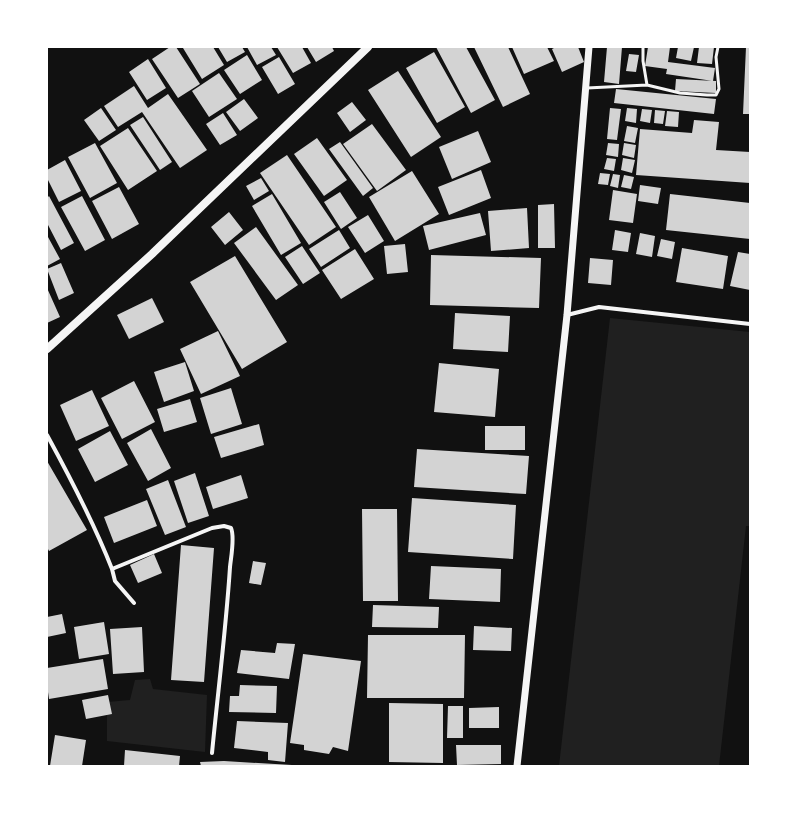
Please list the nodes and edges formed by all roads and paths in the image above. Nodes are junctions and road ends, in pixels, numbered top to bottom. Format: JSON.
{"nodes":[{"id":1,"x":368,"y":47,"type":"edge"},
{"id":2,"x":589,"y":47,"type":"edge"},
{"id":3,"x":643,"y":47,"type":"edge"},
{"id":4,"x":718,"y":47,"type":"edge"},
{"id":5,"x":647,"y":85,"type":"junction"},
{"id":6,"x":585,"y":88,"type":"junction"},
{"id":7,"x":567,"y":315,"type":"junction"},
{"id":8,"x":750,"y":324,"type":"edge"},
{"id":9,"x":47,"y":349,"type":"edge"},
{"id":10,"x":47,"y":435,"type":"edge"},
{"id":11,"x":112,"y":569,"type":"junction"},
{"id":12,"x":134,"y":603,"type":"dead end"},
{"id":13,"x":212,"y":753,"type":"dead end"},
{"id":14,"x":517,"y":766,"type":"edge"}],
"edges":[{"from":1,"to":9,"type":"main road"},
{"from":2,"to":6,"type":"street"},
{"from":3,"to":5,"type":"lane"},
{"from":4,"to":5,"type":"lane"},
{"from":5,"to":6,"type":"lane"},
{"from":6,"to":7,"type":"street"},
{"from":7,"to":8,"type":"street"},
{"from":7,"to":14,"type":"street"},
{"from":10,"to":11,"type":"street"},
{"from":11,"to":12,"type":"street"},
{"from":11,"to":13,"type":"street"}]}
